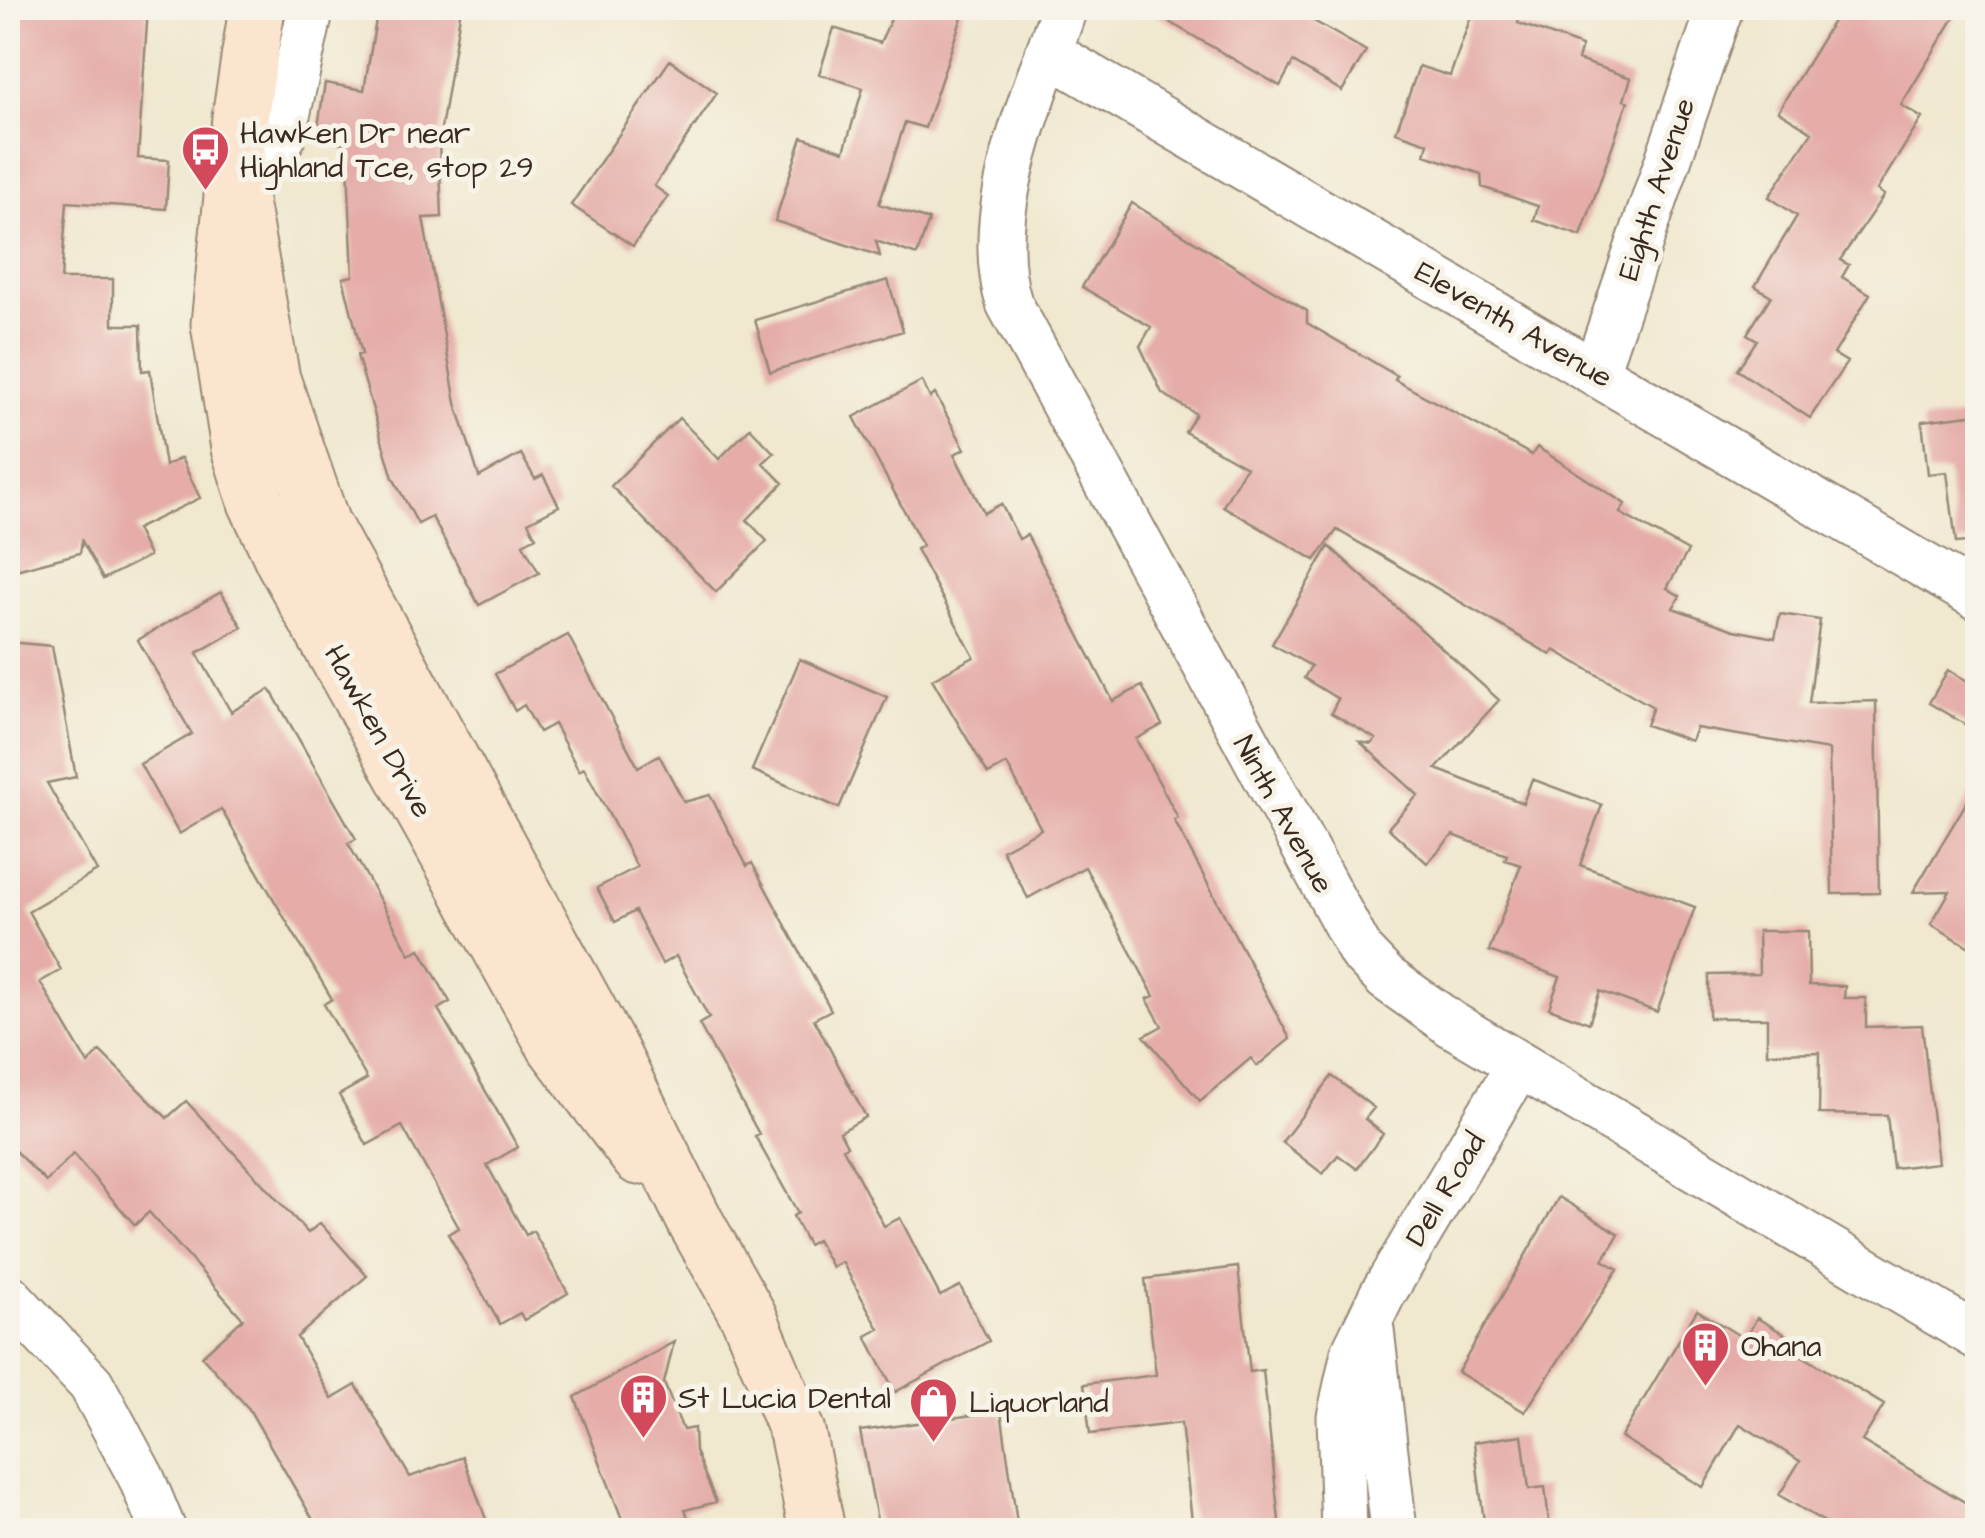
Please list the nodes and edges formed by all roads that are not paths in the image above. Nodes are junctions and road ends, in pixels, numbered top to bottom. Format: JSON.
{"nodes":[{"id":1,"x":258,"y":8,"type":"edge"},
{"id":2,"x":311,"y":8,"type":"edge"},
{"id":3,"x":1064,"y":8,"type":"edge"},
{"id":4,"x":1720,"y":8,"type":"edge"},
{"id":5,"x":1049,"y":52,"type":"junction"},
{"id":6,"x":236,"y":180,"type":"junction"},
{"id":7,"x":1596,"y":371,"type":"junction"},
{"id":8,"x":1978,"y":597,"type":"edge"},
{"id":9,"x":1519,"y":1065,"type":"junction"},
{"id":10,"x":8,"y":1296,"type":"edge"},
{"id":11,"x":1372,"y":1313,"type":"junction"},
{"id":12,"x":1978,"y":1337,"type":"edge"},
{"id":13,"x":162,"y":1530,"type":"edge"},
{"id":14,"x":817,"y":1530,"type":"edge"},
{"id":15,"x":1344,"y":1530,"type":"edge"},
{"id":16,"x":1394,"y":1530,"type":"edge"}],
"edges":[{"from":1,"to":6,"type":"main road","name":"Hawken Drive"},
{"from":2,"to":6,"type":"street"},
{"from":3,"to":5,"type":"street","name":"Ninth Avenue"},
{"from":4,"to":7,"type":"street","name":"Eighth Avenue"},
{"from":5,"to":7,"type":"street","name":"Eleventh Avenue"},
{"from":5,"to":9,"type":"street","name":"Ninth Avenue"},
{"from":6,"to":14,"type":"main road","name":"Hawken Drive"},
{"from":7,"to":8,"type":"street","name":"Eleventh Avenue"},
{"from":9,"to":11,"type":"street","name":"Dell Road"},
{"from":9,"to":12,"type":"street","name":"Ninth Avenue"},
{"from":10,"to":13,"type":"street"},
{"from":11,"to":15,"type":"street","name":"Dell Road"},
{"from":11,"to":16,"type":"street"}]}
